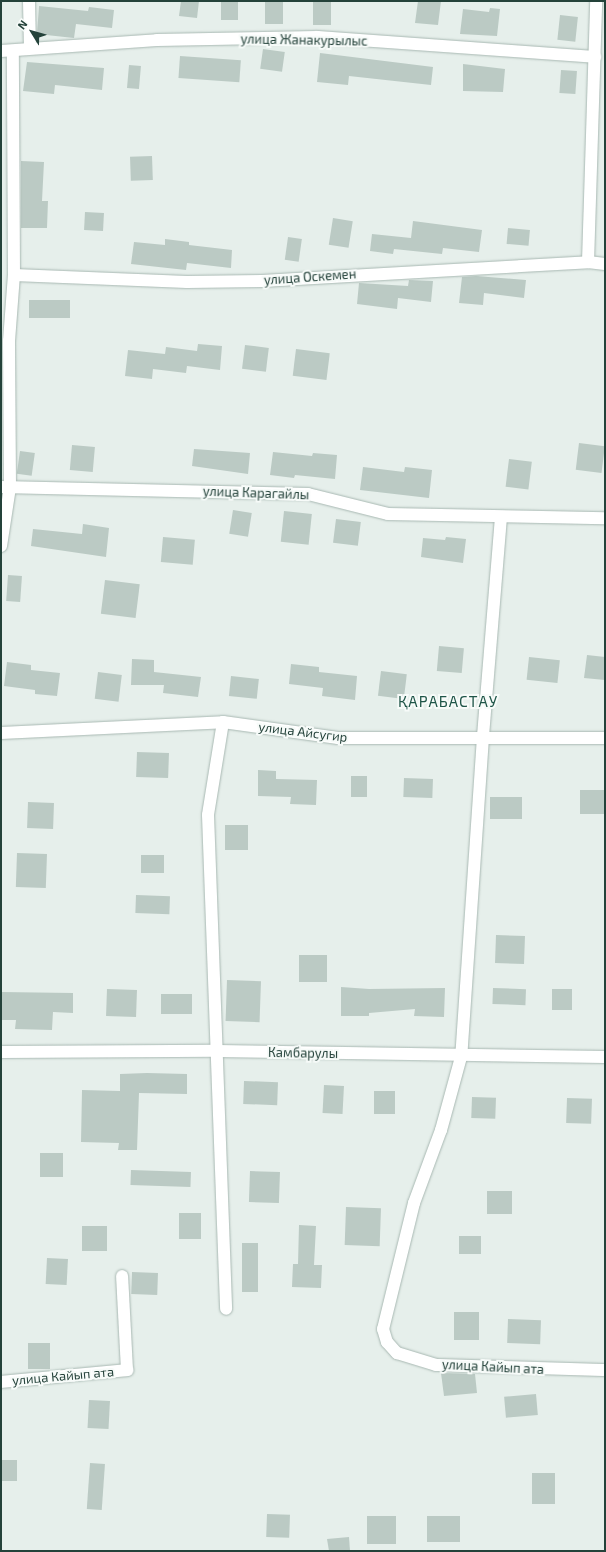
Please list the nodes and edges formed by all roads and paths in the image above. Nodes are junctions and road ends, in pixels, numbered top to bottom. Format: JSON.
{"nodes":[{"id":1,"x":29,"y":1,"type":"edge"},
{"id":2,"x":596,"y":1,"type":"edge"},
{"id":3,"x":30,"y":48,"type":"junction"},
{"id":4,"x":7,"y":51,"type":"edge"},
{"id":5,"x":595,"y":56,"type":"junction"},
{"id":6,"x":600,"y":81,"type":"edge"},
{"id":7,"x":588,"y":262,"type":"junction"},
{"id":8,"x":605,"y":264,"type":"edge"},
{"id":9,"x":14,"y":275,"type":"junction"},
{"id":10,"x":5,"y":340,"type":"edge"},
{"id":11,"x":5,"y":487,"type":"edge"},
{"id":12,"x":501,"y":517,"type":"junction"},
{"id":13,"x":605,"y":518,"type":"edge"},
{"id":14,"x":1,"y":546,"type":"edge"},
{"id":15,"x":223,"y":722,"type":"junction"},
{"id":16,"x":1,"y":733,"type":"edge"},
{"id":17,"x":483,"y":737,"type":"junction"},
{"id":18,"x":605,"y":738,"type":"edge"},
{"id":19,"x":217,"y":1051,"type":"junction"},
{"id":20,"x":1,"y":1052,"type":"edge"},
{"id":21,"x":462,"y":1057,"type":"junction"},
{"id":22,"x":605,"y":1057,"type":"edge"},
{"id":23,"x":122,"y":1276,"type":"dead end"},
{"id":24,"x":226,"y":1309,"type":"dead end"},
{"id":25,"x":605,"y":1370,"type":"edge"},
{"id":26,"x":1,"y":1382,"type":"edge"}],
"edges":[{"from":1,"to":3,"type":"street"},
{"from":2,"to":5,"type":"street"},
{"from":3,"to":4,"type":"street","name":"улица Жанакурылыс"},
{"from":3,"to":5,"type":"street","name":"улица Жанакурылыс"},
{"from":4,"to":9,"type":"street"},
{"from":5,"to":6,"type":"street"},
{"from":6,"to":7,"type":"street"},
{"from":7,"to":8,"type":"street","name":"улица Оскемен"},
{"from":7,"to":9,"type":"street","name":"улица Оскемен"},
{"from":9,"to":10,"type":"street"},
{"from":10,"to":11,"type":"street"},
{"from":11,"to":12,"type":"street","name":"улица Карагайлы"},
{"from":11,"to":14,"type":"street"},
{"from":12,"to":13,"type":"street","name":"улица Карагайлы"},
{"from":12,"to":17,"type":"street"},
{"from":15,"to":16,"type":"street","name":"улица Айсугир"},
{"from":15,"to":17,"type":"street","name":"улица Айсугир"},
{"from":15,"to":19,"type":"street"},
{"from":17,"to":18,"type":"street","name":"улица Айсугир"},
{"from":17,"to":21,"type":"street"},
{"from":19,"to":20,"type":"street","name":"Камбарулы"},
{"from":19,"to":21,"type":"street","name":"Камбарулы"},
{"from":19,"to":24,"type":"street"},
{"from":21,"to":22,"type":"street","name":"Камбарулы"},
{"from":21,"to":25,"type":"street","name":"улица Кайып ата"},
{"from":23,"to":26,"type":"street","name":"улица Кайып ата"}]}
